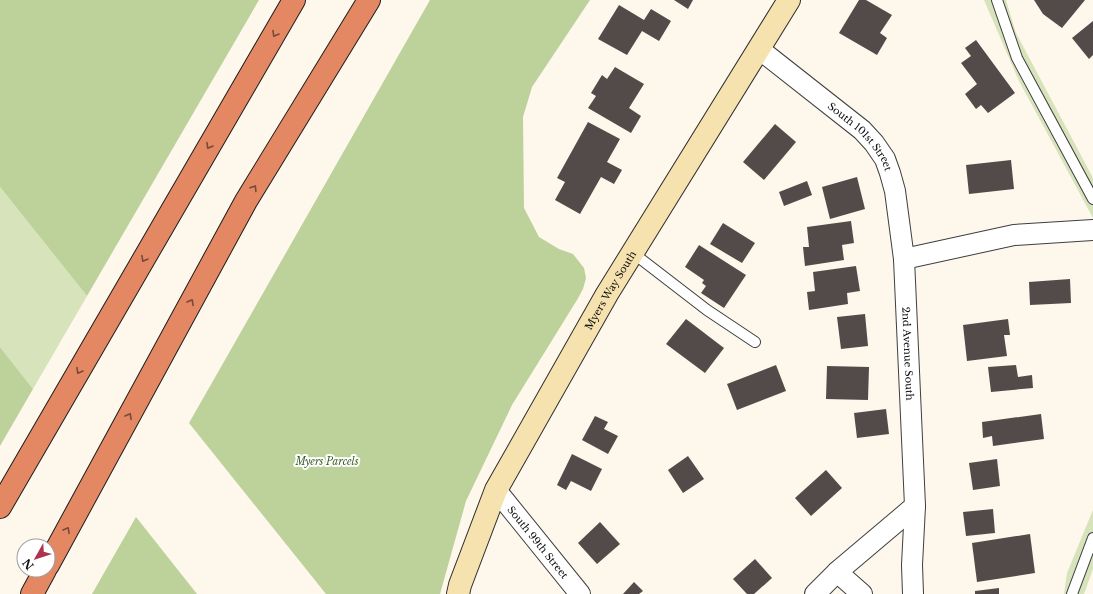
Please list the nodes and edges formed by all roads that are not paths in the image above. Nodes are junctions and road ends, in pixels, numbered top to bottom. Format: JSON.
{"nodes":[{"id":1,"x":294,"y":0,"type":"edge"},
{"id":2,"x":370,"y":0,"type":"edge"},
{"id":3,"x":789,"y":0,"type":"edge"},
{"id":4,"x":997,"y":0,"type":"edge"},
{"id":5,"x":759,"y":49,"type":"junction"},
{"id":6,"x":1093,"y":199,"type":"edge"},
{"id":7,"x":1093,"y":230,"type":"edge"},
{"id":8,"x":633,"y":253,"type":"junction"},
{"id":9,"x":904,"y":259,"type":"junction"},
{"id":10,"x":755,"y":342,"type":"dead end"},
{"id":11,"x":496,"y":490,"type":"junction"},
{"id":12,"x":915,"y":506,"type":"junction"},
{"id":13,"x":0,"y":507,"type":"edge"},
{"id":14,"x":1093,"y":538,"type":"edge"},
{"id":15,"x":56,"y":549,"type":"edge"},
{"id":16,"x":41,"y":578,"type":"edge"},
{"id":17,"x":828,"y":586,"type":"edge"},
{"id":18,"x":32,"y":594,"type":"edge"},
{"id":19,"x":458,"y":594,"type":"edge"},
{"id":20,"x":580,"y":594,"type":"edge"},
{"id":21,"x":862,"y":594,"type":"edge"},
{"id":22,"x":913,"y":594,"type":"edge"},
{"id":23,"x":1072,"y":594,"type":"edge"}],
"edges":[{"from":1,"to":13,"type":"highway","one_way":true},
{"from":15,"to":2,"type":"highway","one_way":true},
{"from":3,"to":5,"type":"main road","name":"Myers Way South"},
{"from":4,"to":6,"type":"lane"},
{"from":5,"to":8,"type":"main road","name":"Myers Way South"},
{"from":5,"to":9,"type":"street","name":"South 101st Street"},
{"from":7,"to":9,"type":"street"},
{"from":8,"to":10,"type":"lane"},
{"from":8,"to":11,"type":"main road","name":"Myers Way South"},
{"from":9,"to":12,"type":"street","name":"2nd Avenue South"},
{"from":11,"to":19,"type":"main road","name":"Myers Way South"},
{"from":11,"to":20,"type":"street","name":"South 99th Street"},
{"from":12,"to":17,"type":"street"},
{"from":12,"to":22,"type":"street","name":"2nd Avenue South"},
{"from":14,"to":23,"type":"lane"},
{"from":16,"to":18,"type":"highway"},
{"from":17,"to":21,"type":"street"}]}
